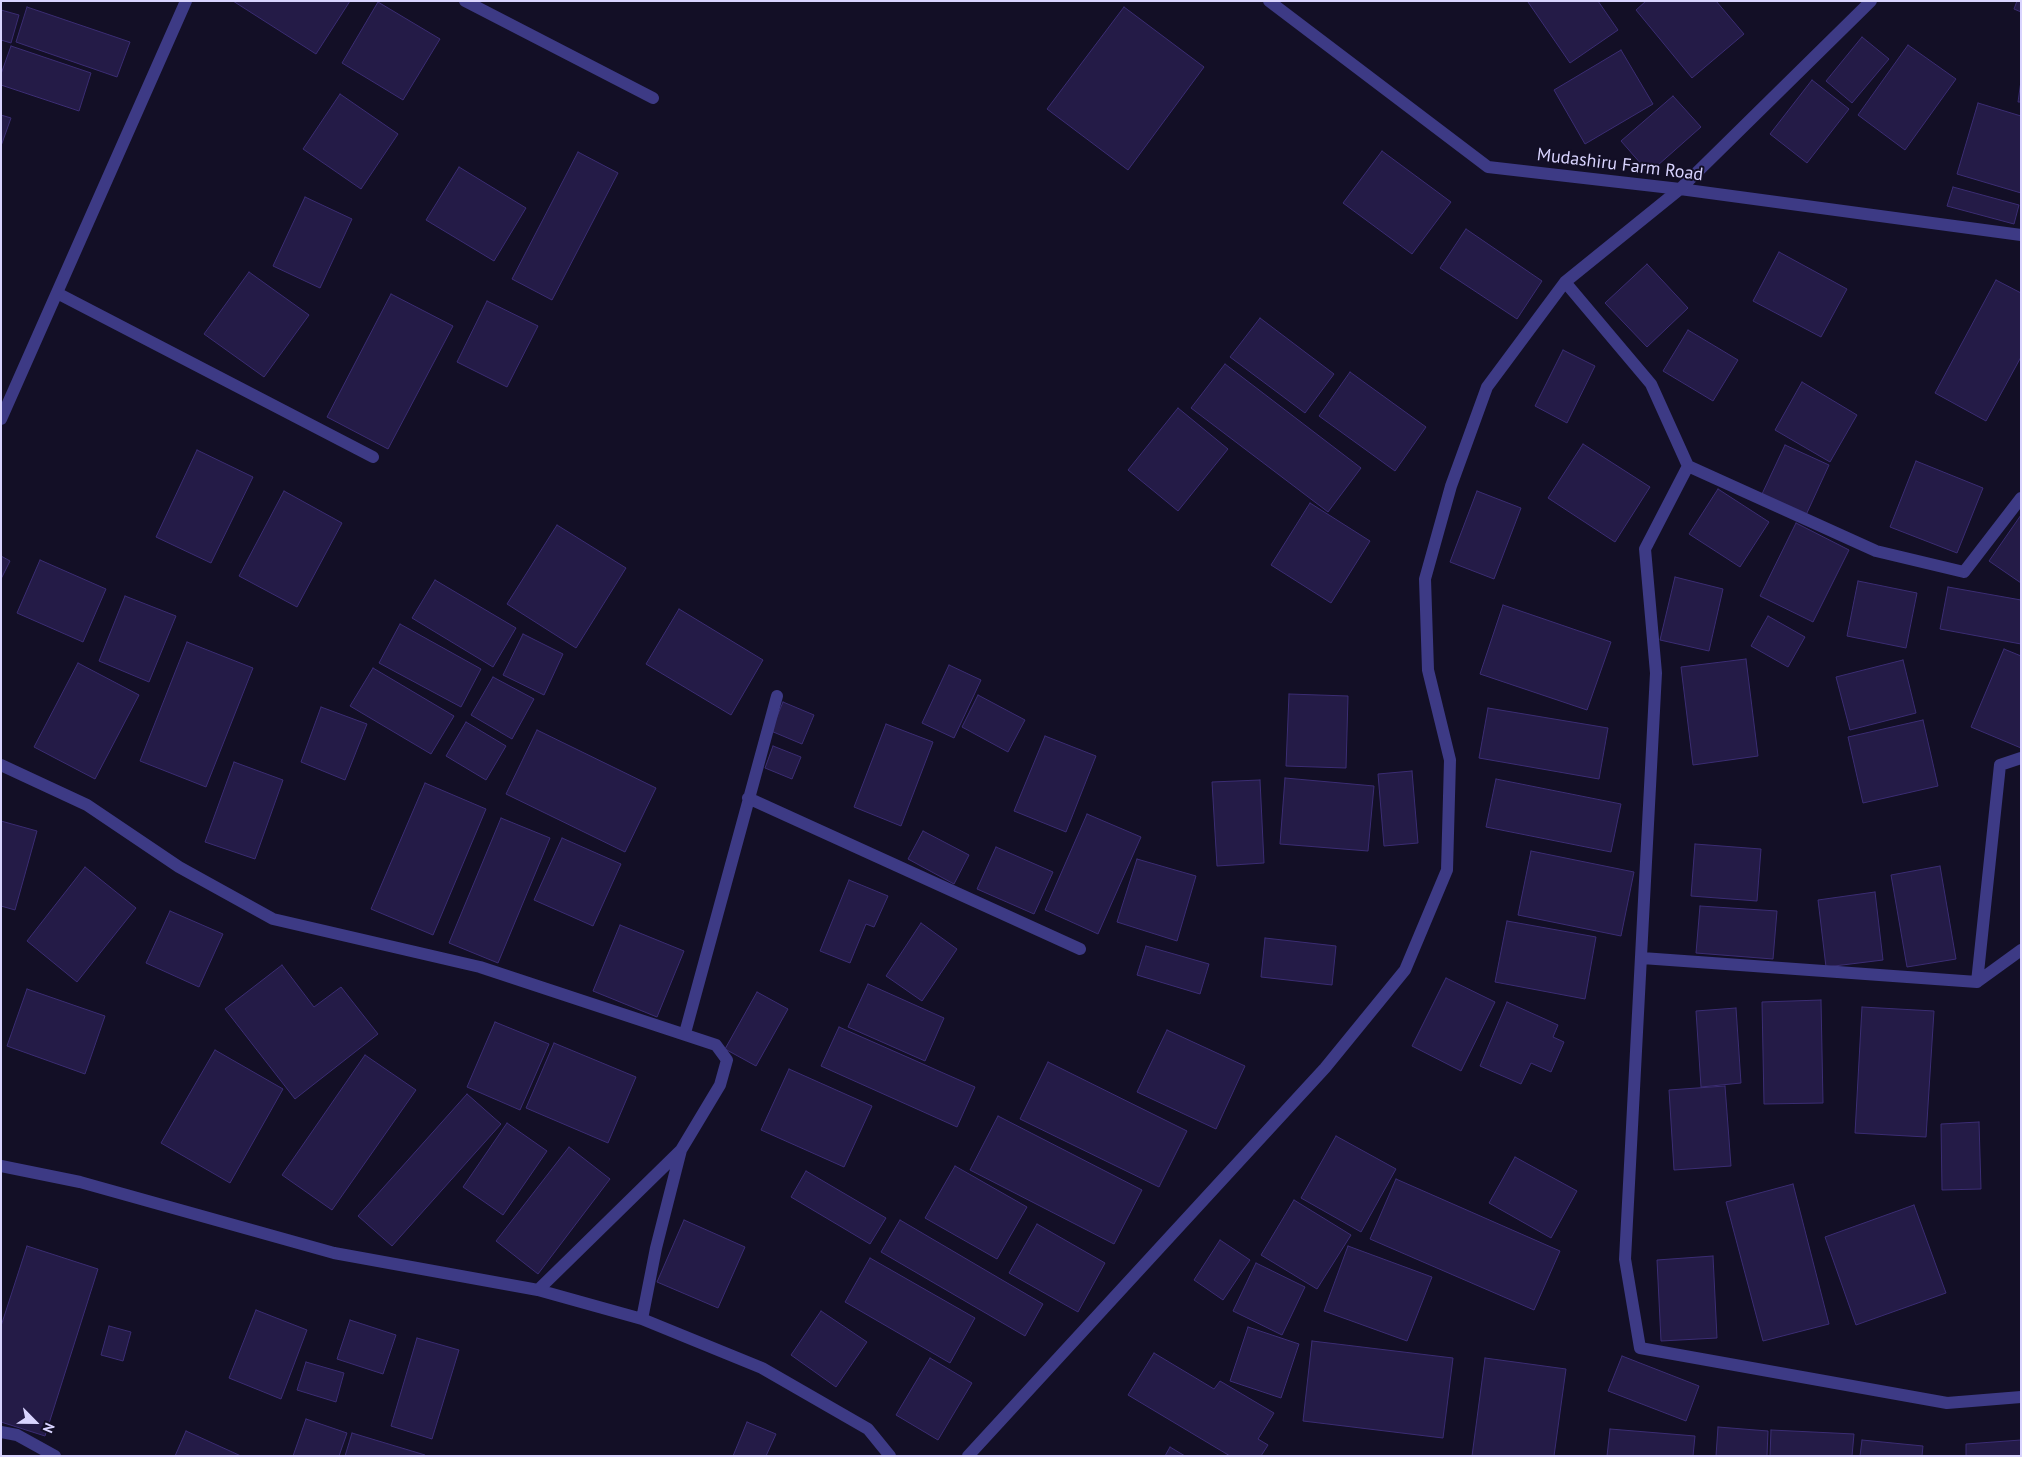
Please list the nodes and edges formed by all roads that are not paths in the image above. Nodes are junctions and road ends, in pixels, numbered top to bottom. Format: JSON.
{"nodes":[{"id":1,"x":186,"y":1,"type":"edge"},
{"id":2,"x":465,"y":1,"type":"edge"},
{"id":3,"x":1269,"y":1,"type":"edge"},
{"id":4,"x":1871,"y":1,"type":"edge"},
{"id":5,"x":653,"y":98,"type":"dead end"},
{"id":6,"x":1680,"y":189,"type":"junction"},
{"id":7,"x":2021,"y":235,"type":"edge"},
{"id":8,"x":1565,"y":282,"type":"junction"},
{"id":9,"x":57,"y":293,"type":"junction"},
{"id":10,"x":1,"y":419,"type":"edge"},
{"id":11,"x":373,"y":457,"type":"dead end"},
{"id":12,"x":1688,"y":466,"type":"junction"},
{"id":13,"x":2021,"y":498,"type":"edge"},
{"id":14,"x":777,"y":696,"type":"dead end"},
{"id":15,"x":2021,"y":758,"type":"edge"},
{"id":16,"x":1,"y":765,"type":"edge"},
{"id":17,"x":748,"y":798,"type":"junction"},
{"id":18,"x":1080,"y":949,"type":"dead end"},
{"id":19,"x":2021,"y":950,"type":"edge"},
{"id":20,"x":1642,"y":958,"type":"junction"},
{"id":21,"x":1977,"y":982,"type":"junction"},
{"id":22,"x":685,"y":1033,"type":"junction"},
{"id":23,"x":681,"y":1150,"type":"junction"},
{"id":24,"x":1,"y":1166,"type":"edge"},
{"id":25,"x":538,"y":1290,"type":"junction"},
{"id":26,"x":642,"y":1319,"type":"junction"},
{"id":27,"x":2021,"y":1397,"type":"edge"},
{"id":28,"x":1,"y":1432,"type":"edge"},
{"id":29,"x":55,"y":1456,"type":"edge"},
{"id":30,"x":890,"y":1456,"type":"edge"},
{"id":31,"x":968,"y":1456,"type":"edge"}],
"edges":[{"from":1,"to":9,"type":"street"},
{"from":2,"to":5,"type":"street"},
{"from":3,"to":6,"type":"street","name":"Mudashiru Farm Road"},
{"from":4,"to":6,"type":"street"},
{"from":6,"to":7,"type":"street","name":"Mudashiru Farm Road"},
{"from":6,"to":8,"type":"street"},
{"from":8,"to":12,"type":"street"},
{"from":8,"to":31,"type":"street"},
{"from":9,"to":10,"type":"street"},
{"from":9,"to":11,"type":"street"},
{"from":12,"to":13,"type":"street"},
{"from":12,"to":20,"type":"street"},
{"from":14,"to":17,"type":"street"},
{"from":15,"to":21,"type":"street"},
{"from":16,"to":22,"type":"street"},
{"from":17,"to":18,"type":"street"},
{"from":17,"to":22,"type":"street"},
{"from":19,"to":21,"type":"street"},
{"from":20,"to":21,"type":"street"},
{"from":20,"to":27,"type":"street"},
{"from":22,"to":23,"type":"street"},
{"from":23,"to":25,"type":"street"},
{"from":23,"to":26,"type":"street"},
{"from":24,"to":25,"type":"street"},
{"from":25,"to":26,"type":"street"},
{"from":26,"to":30,"type":"street"},
{"from":28,"to":29,"type":"street"}]}
